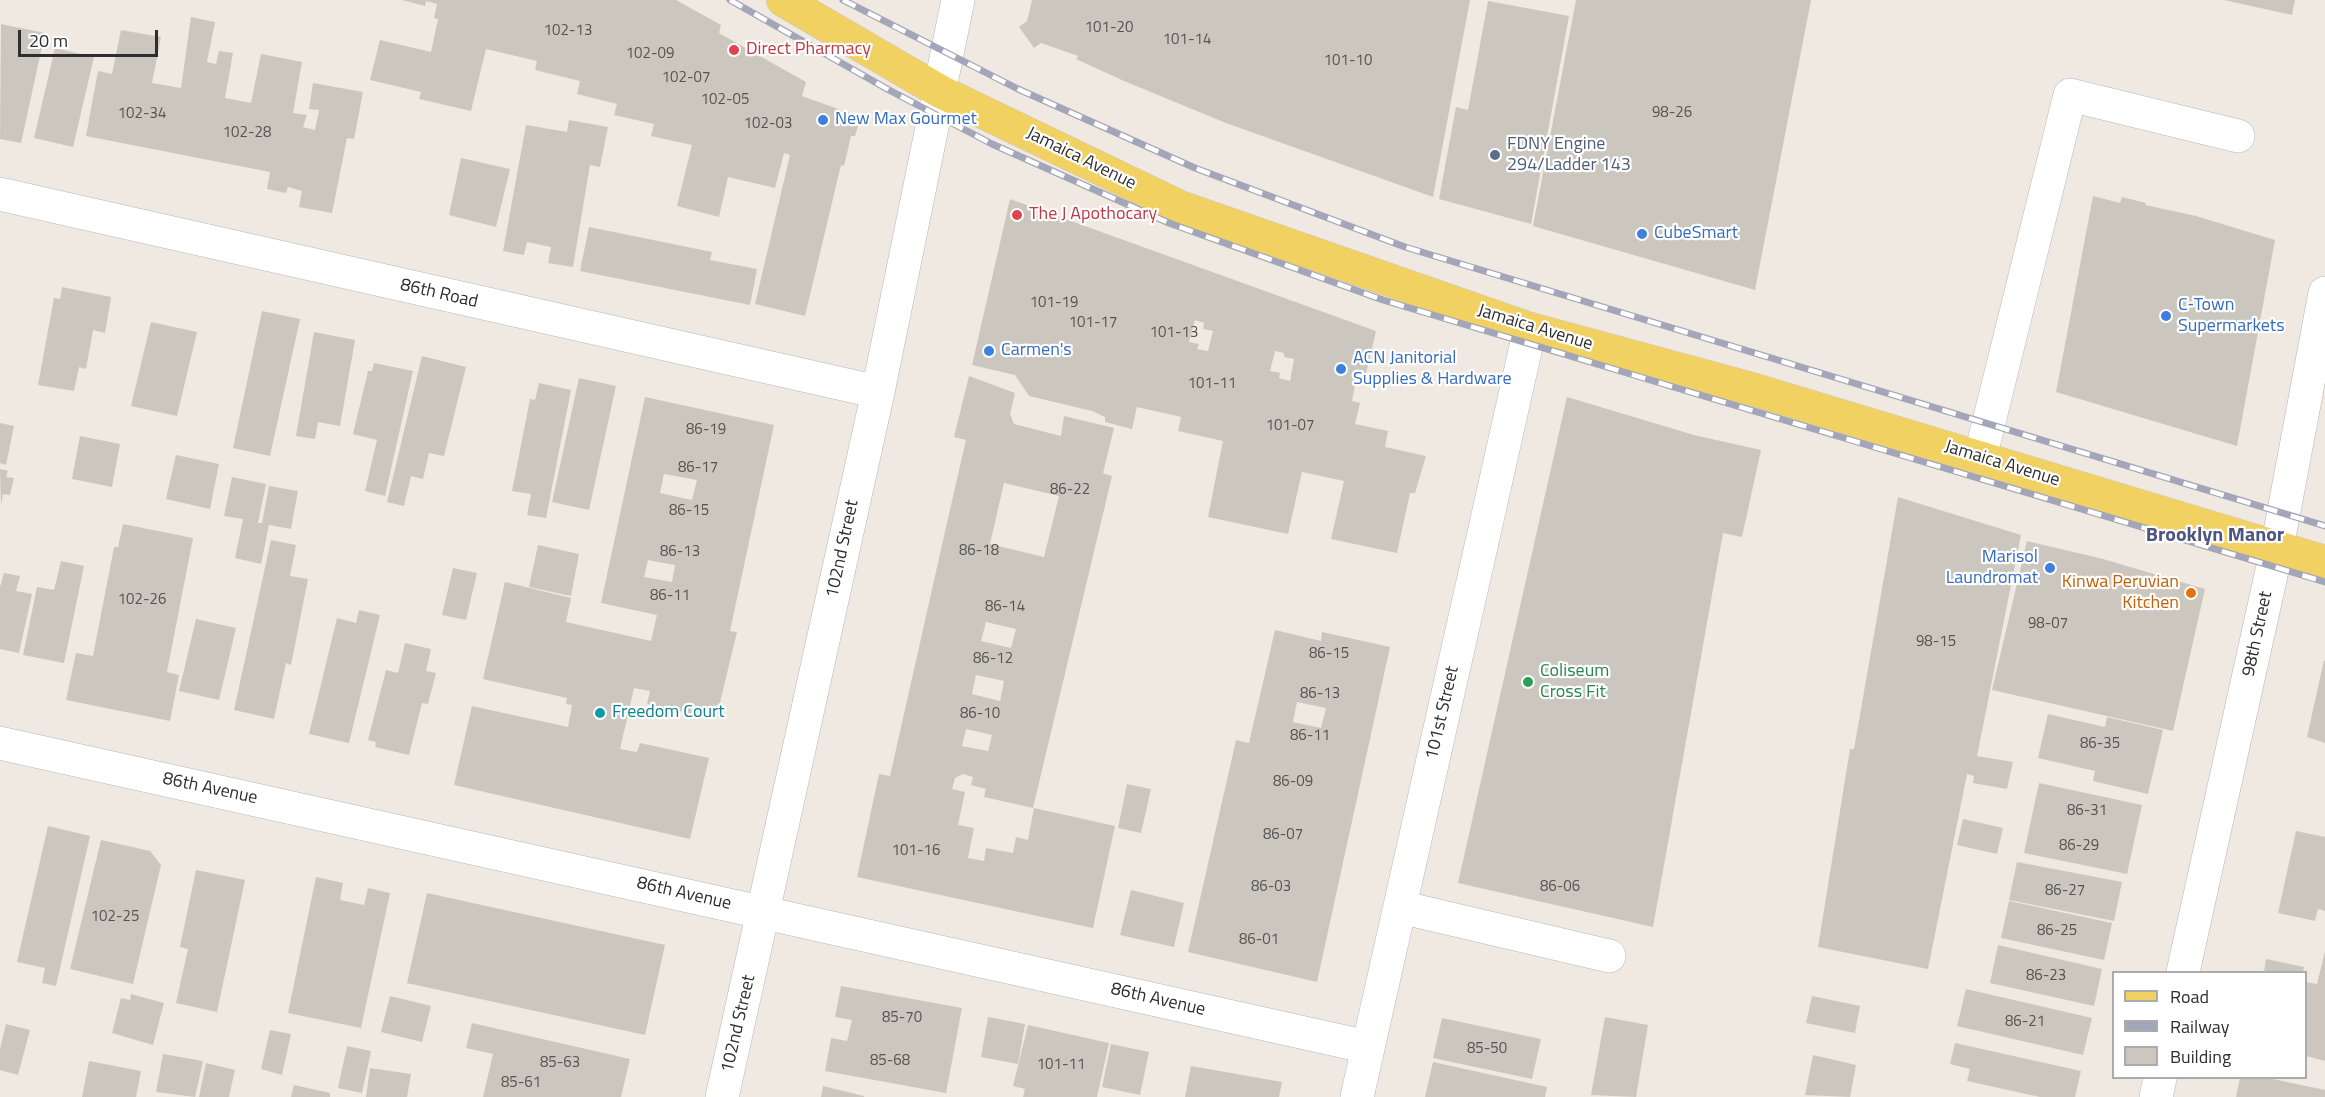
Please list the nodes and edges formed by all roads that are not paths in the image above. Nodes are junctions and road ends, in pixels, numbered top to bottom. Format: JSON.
{"nodes":[{"id":1,"x":783,"y":0,"type":"edge"},
{"id":2,"x":957,"y":0,"type":"edge"},
{"id":3,"x":940,"y":92,"type":"junction"},
{"id":4,"x":2238,"y":136,"type":"dead end"},
{"id":5,"x":0,"y":194,"type":"edge"},
{"id":6,"x":2325,"y":293,"type":"edge"},
{"id":7,"x":1530,"y":329,"type":"junction"},
{"id":8,"x":878,"y":392,"type":"junction"},
{"id":9,"x":1980,"y":458,"type":"junction"},
{"id":10,"x":2277,"y":548,"type":"junction"},
{"id":11,"x":2325,"y":562,"type":"edge"},
{"id":12,"x":0,"y":743,"type":"edge"},
{"id":13,"x":1400,"y":907,"type":"junction"},
{"id":14,"x":764,"y":912,"type":"junction"},
{"id":15,"x":1609,"y":956,"type":"dead end"},
{"id":16,"x":2183,"y":971,"type":"edge"},
{"id":17,"x":1368,"y":1047,"type":"junction"},
{"id":18,"x":2160,"y":1079,"type":"edge"},
{"id":19,"x":722,"y":1097,"type":"edge"},
{"id":20,"x":1357,"y":1097,"type":"edge"},
{"id":21,"x":2156,"y":1097,"type":"edge"}],
"edges":[{"from":1,"to":3,"type":"main road","name":"Jamaica Avenue"},
{"from":2,"to":3,"type":"street","name":"102nd Street"},
{"from":3,"to":7,"type":"main road","name":"Jamaica Avenue"},
{"from":3,"to":8,"type":"street","name":"102nd Street"},
{"from":4,"to":9,"type":"street"},
{"from":5,"to":8,"type":"street","name":"86th Road"},
{"from":6,"to":10,"type":"street","name":"98th Street"},
{"from":7,"to":9,"type":"main road","name":"Jamaica Avenue"},
{"from":7,"to":13,"type":"street","name":"101st Street"},
{"from":8,"to":14,"type":"street","name":"102nd Street"},
{"from":9,"to":10,"type":"main road","name":"Jamaica Avenue"},
{"from":10,"to":11,"type":"main road","name":"Jamaica Avenue"},
{"from":10,"to":16,"type":"street","name":"98th Street"},
{"from":12,"to":14,"type":"street","name":"86th Avenue"},
{"from":13,"to":15,"type":"street"},
{"from":13,"to":17,"type":"street","name":"101st Street"},
{"from":14,"to":17,"type":"street","name":"86th Avenue"},
{"from":14,"to":19,"type":"street","name":"102nd Street"},
{"from":17,"to":20,"type":"street","name":"101st Street"},
{"from":18,"to":21,"type":"street"}]}
